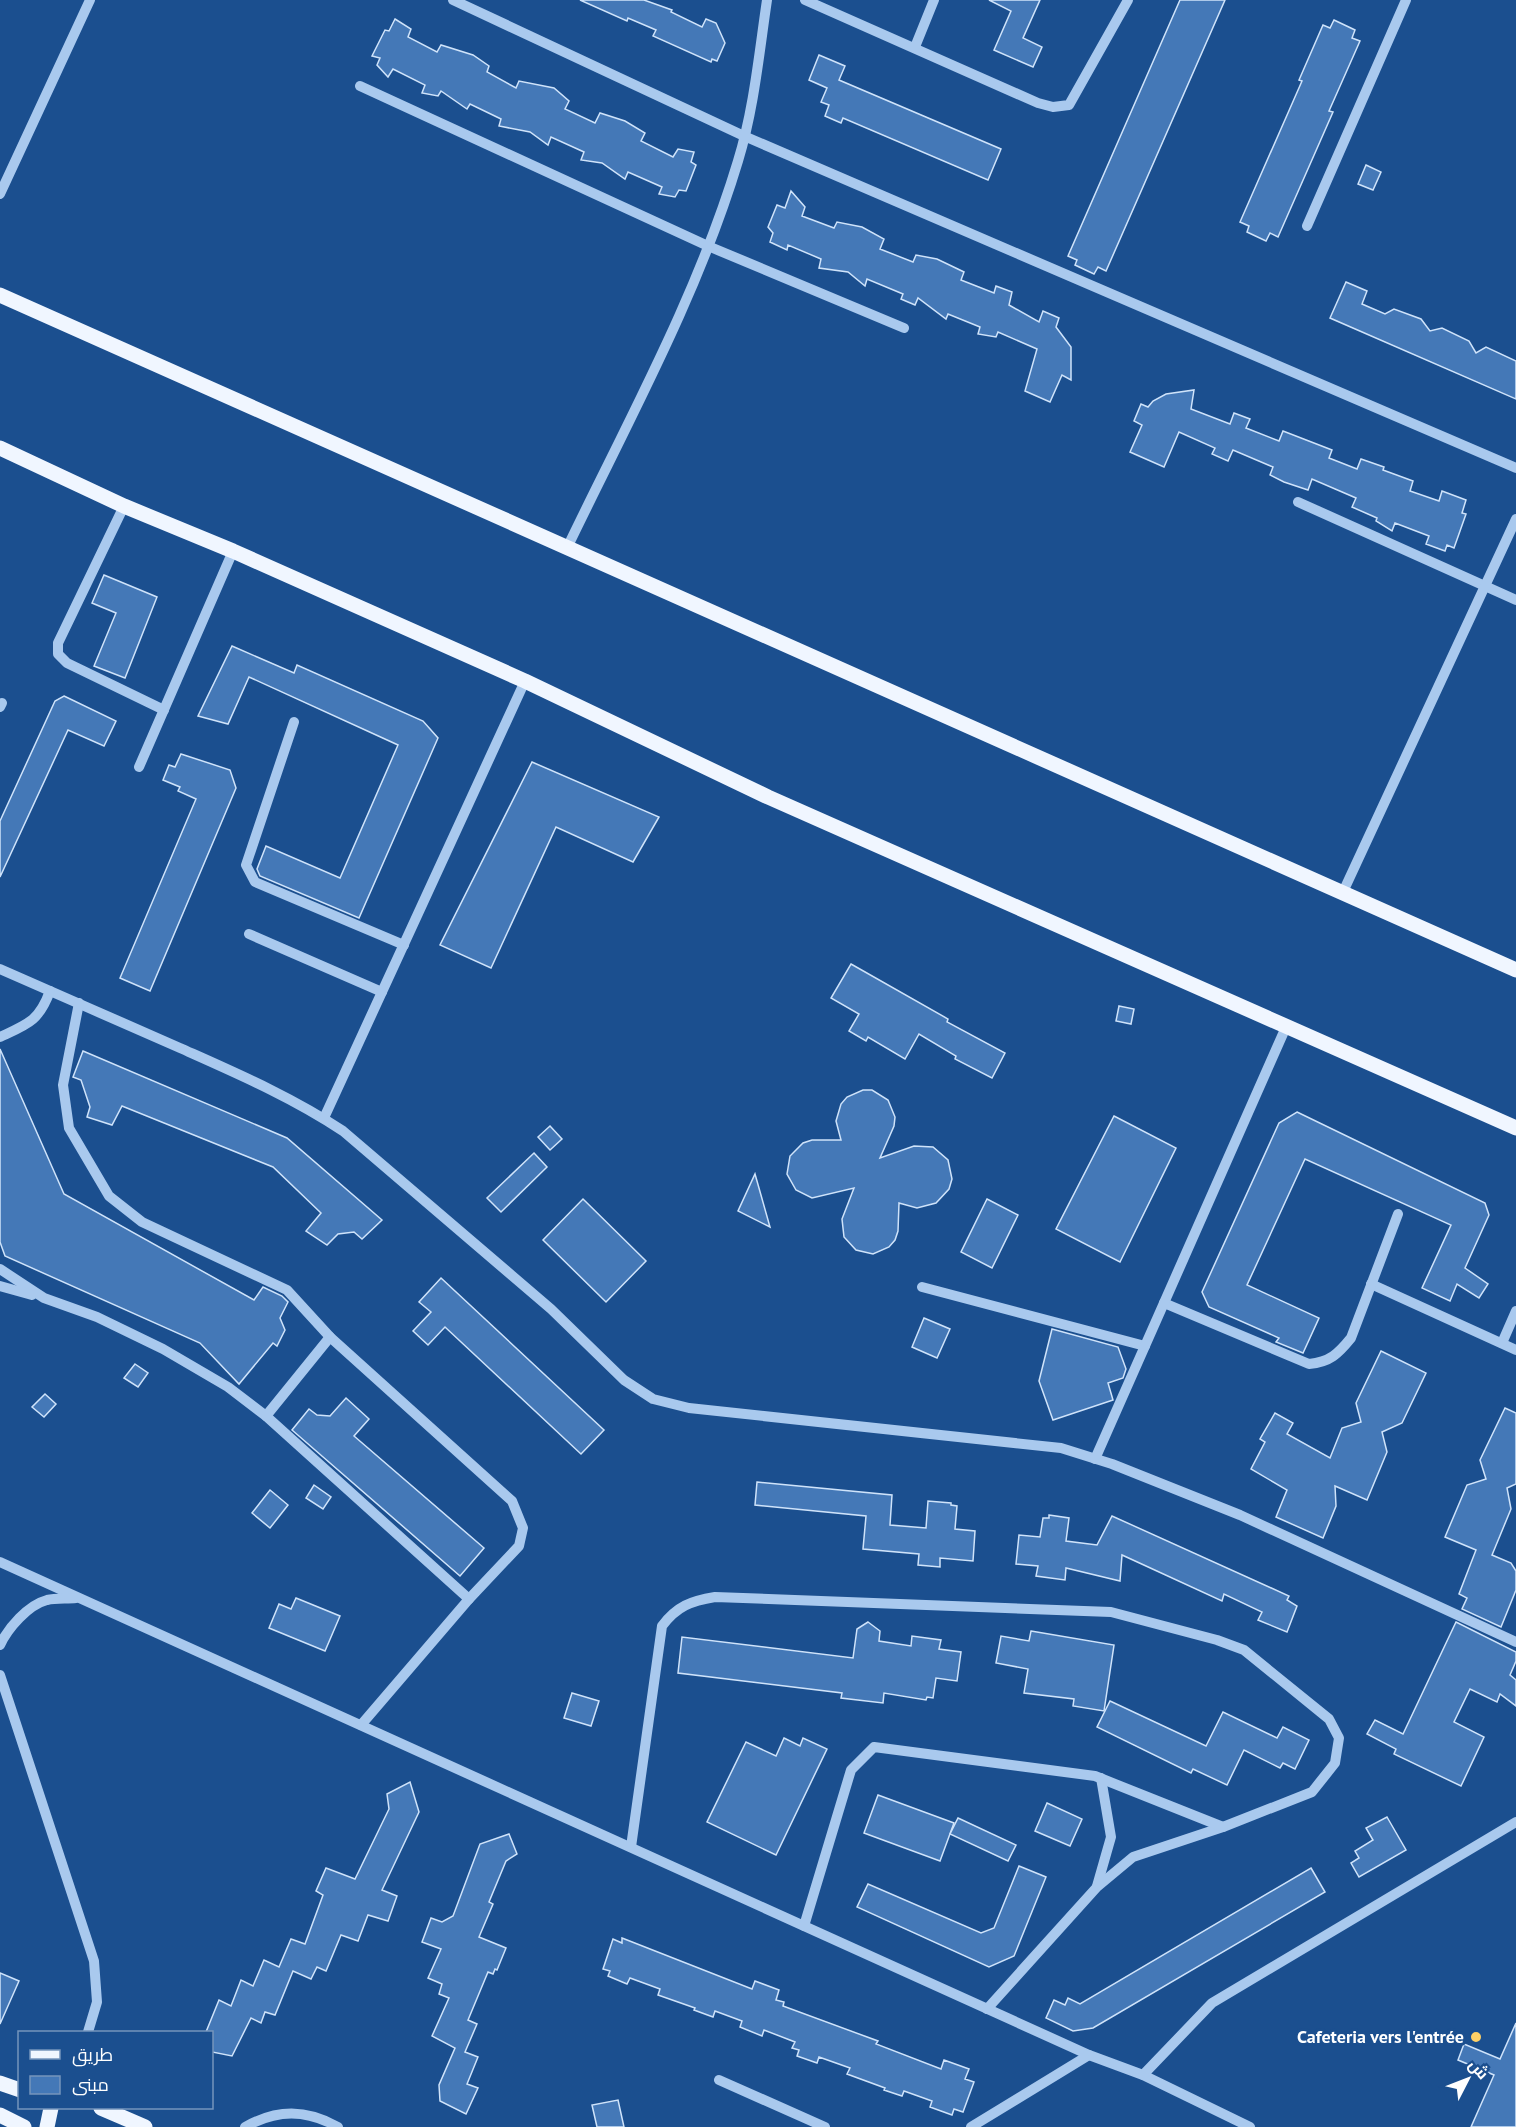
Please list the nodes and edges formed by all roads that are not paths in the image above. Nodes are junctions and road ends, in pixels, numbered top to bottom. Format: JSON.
{"nodes":[{"id":1,"x":90,"y":0,"type":"edge"},
{"id":2,"x":453,"y":0,"type":"edge"},
{"id":3,"x":767,"y":0,"type":"edge"},
{"id":4,"x":805,"y":0,"type":"edge"},
{"id":5,"x":934,"y":0,"type":"edge"},
{"id":6,"x":1128,"y":0,"type":"edge"},
{"id":7,"x":1406,"y":0,"type":"edge"},
{"id":8,"x":915,"y":47,"type":"junction"},
{"id":9,"x":360,"y":86,"type":"dead end"},
{"id":10,"x":744,"y":135,"type":"junction"},
{"id":11,"x":0,"y":194,"type":"edge"},
{"id":12,"x":1307,"y":226,"type":"dead end"},
{"id":13,"x":708,"y":246,"type":"junction"},
{"id":14,"x":0,"y":294,"type":"edge"},
{"id":15,"x":904,"y":328,"type":"dead end"},
{"id":16,"x":0,"y":448,"type":"edge"},
{"id":17,"x":1516,"y":468,"type":"edge"},
{"id":18,"x":1298,"y":502,"type":"dead end"},
{"id":19,"x":124,"y":506,"type":"junction"},
{"id":20,"x":1516,"y":519,"type":"edge"},
{"id":21,"x":567,"y":548,"type":"junction"},
{"id":22,"x":233,"y":551,"type":"junction"},
{"id":23,"x":1485,"y":586,"type":"junction"},
{"id":24,"x":1516,"y":600,"type":"edge"},
{"id":25,"x":525,"y":681,"type":"junction"},
{"id":26,"x":164,"y":710,"type":"junction"},
{"id":27,"x":294,"y":722,"type":"dead end"},
{"id":28,"x":139,"y":767,"type":"dead end"},
{"id":29,"x":1342,"y":892,"type":"junction"},
{"id":30,"x":249,"y":934,"type":"dead end"},
{"id":31,"x":404,"y":945,"type":"junction"},
{"id":32,"x":0,"y":969,"type":"edge"},
{"id":33,"x":1516,"y":970,"type":"edge"},
{"id":34,"x":50,"y":991,"type":"junction"},
{"id":35,"x":382,"y":992,"type":"junction"},
{"id":36,"x":79,"y":1003,"type":"junction"},
{"id":37,"x":1286,"y":1027,"type":"junction"},
{"id":38,"x":0,"y":1037,"type":"edge"},
{"id":39,"x":324,"y":1118,"type":"junction"},
{"id":40,"x":1516,"y":1128,"type":"edge"},
{"id":41,"x":1398,"y":1214,"type":"dead end"},
{"id":42,"x":0,"y":1269,"type":"edge"},
{"id":43,"x":1371,"y":1284,"type":"junction"},
{"id":44,"x":0,"y":1286,"type":"edge"},
{"id":45,"x":922,"y":1287,"type":"dead end"},
{"id":46,"x":44,"y":1298,"type":"junction"},
{"id":47,"x":1164,"y":1303,"type":"junction"},
{"id":48,"x":1516,"y":1311,"type":"edge"},
{"id":49,"x":330,"y":1337,"type":"junction"},
{"id":50,"x":1502,"y":1343,"type":"junction"},
{"id":51,"x":1145,"y":1346,"type":"junction"},
{"id":52,"x":1516,"y":1350,"type":"edge"},
{"id":53,"x":266,"y":1416,"type":"junction"},
{"id":54,"x":1095,"y":1459,"type":"junction"},
{"id":55,"x":0,"y":1562,"type":"edge"},
{"id":56,"x":79,"y":1598,"type":"junction"},
{"id":57,"x":469,"y":1599,"type":"junction"},
{"id":58,"x":1516,"y":1642,"type":"edge"},
{"id":59,"x":0,"y":1645,"type":"edge"},
{"id":60,"x":0,"y":1675,"type":"edge"},
{"id":61,"x":361,"y":1725,"type":"junction"},
{"id":62,"x":1101,"y":1778,"type":"junction"},
{"id":63,"x":1516,"y":1822,"type":"edge"},
{"id":64,"x":1223,"y":1827,"type":"junction"},
{"id":65,"x":631,"y":1847,"type":"junction"},
{"id":66,"x":1097,"y":1887,"type":"junction"},
{"id":67,"x":804,"y":1926,"type":"junction"},
{"id":68,"x":987,"y":2009,"type":"junction"},
{"id":69,"x":88,"y":2031,"type":"edge"},
{"id":70,"x":1089,"y":2055,"type":"junction"},
{"id":71,"x":1143,"y":2075,"type":"junction"},
{"id":72,"x":719,"y":2080,"type":"dead end"},
{"id":73,"x":0,"y":2082,"type":"edge"},
{"id":74,"x":18,"y":2089,"type":"edge"},
{"id":75,"x":51,"y":2109,"type":"edge"},
{"id":76,"x":103,"y":2109,"type":"edge"},
{"id":77,"x":0,"y":2115,"type":"edge"},
{"id":78,"x":24,"y":2127,"type":"edge"},
{"id":79,"x":46,"y":2127,"type":"edge"},
{"id":80,"x":145,"y":2127,"type":"edge"},
{"id":81,"x":245,"y":2127,"type":"edge"},
{"id":82,"x":338,"y":2127,"type":"edge"},
{"id":83,"x":825,"y":2127,"type":"edge"},
{"id":84,"x":971,"y":2127,"type":"edge"},
{"id":85,"x":1250,"y":2127,"type":"edge"}],
"edges":[{"from":1,"to":11,"type":"street"},
{"from":2,"to":10,"type":"street"},
{"from":3,"to":10,"type":"street"},
{"from":4,"to":8,"type":"street"},
{"from":5,"to":8,"type":"street"},
{"from":6,"to":8,"type":"street"},
{"from":7,"to":12,"type":"street"},
{"from":9,"to":13,"type":"street"},
{"from":10,"to":13,"type":"street"},
{"from":10,"to":17,"type":"street"},
{"from":13,"to":15,"type":"street"},
{"from":13,"to":21,"type":"street"},
{"from":14,"to":21,"type":"main road"},
{"from":16,"to":19,"type":"main road"},
{"from":18,"to":23,"type":"street"},
{"from":19,"to":22,"type":"main road"},
{"from":19,"to":26,"type":"street"},
{"from":20,"to":23,"type":"street"},
{"from":21,"to":29,"type":"main road"},
{"from":22,"to":25,"type":"main road"},
{"from":22,"to":26,"type":"street"},
{"from":23,"to":24,"type":"street"},
{"from":23,"to":29,"type":"street"},
{"from":25,"to":31,"type":"street"},
{"from":25,"to":37,"type":"main road"},
{"from":26,"to":28,"type":"street"},
{"from":27,"to":31,"type":"street"},
{"from":29,"to":33,"type":"main road"},
{"from":30,"to":35,"type":"street"},
{"from":31,"to":35,"type":"street"},
{"from":32,"to":34,"type":"street"},
{"from":34,"to":36,"type":"street"},
{"from":34,"to":38,"type":"street"},
{"from":35,"to":39,"type":"street"},
{"from":36,"to":39,"type":"street"},
{"from":36,"to":49,"type":"street"},
{"from":37,"to":40,"type":"main road"},
{"from":37,"to":47,"type":"street"},
{"from":39,"to":54,"type":"street"},
{"from":41,"to":43,"type":"street"},
{"from":42,"to":46,"type":"street"},
{"from":43,"to":47,"type":"street"},
{"from":43,"to":50,"type":"street"},
{"from":44,"to":46,"type":"street"},
{"from":45,"to":51,"type":"street"},
{"from":46,"to":53,"type":"street"},
{"from":47,"to":51,"type":"street"},
{"from":48,"to":50,"type":"street"},
{"from":49,"to":53,"type":"street"},
{"from":49,"to":57,"type":"street"},
{"from":50,"to":52,"type":"street"},
{"from":51,"to":54,"type":"street"},
{"from":53,"to":57,"type":"street"},
{"from":54,"to":58,"type":"street"},
{"from":55,"to":56,"type":"street"},
{"from":56,"to":59,"type":"street"},
{"from":56,"to":61,"type":"street"},
{"from":57,"to":61,"type":"street"},
{"from":60,"to":69,"type":"street"},
{"from":61,"to":65,"type":"street"},
{"from":62,"to":64,"type":"street"},
{"from":62,"to":66,"type":"street"},
{"from":62,"to":67,"type":"street"},
{"from":63,"to":71,"type":"street"},
{"from":64,"to":65,"type":"street"},
{"from":64,"to":66,"type":"street"},
{"from":65,"to":67,"type":"street"},
{"from":66,"to":68,"type":"street"},
{"from":67,"to":68,"type":"street"},
{"from":68,"to":70,"type":"street"},
{"from":70,"to":71,"type":"street"},
{"from":70,"to":84,"type":"street"},
{"from":71,"to":85,"type":"street"},
{"from":72,"to":83,"type":"street"},
{"from":73,"to":74,"type":"main road"},
{"from":75,"to":79,"type":"main road"},
{"from":76,"to":80,"type":"main road"},
{"from":77,"to":78,"type":"main road"},
{"from":81,"to":82,"type":"street"}]}
